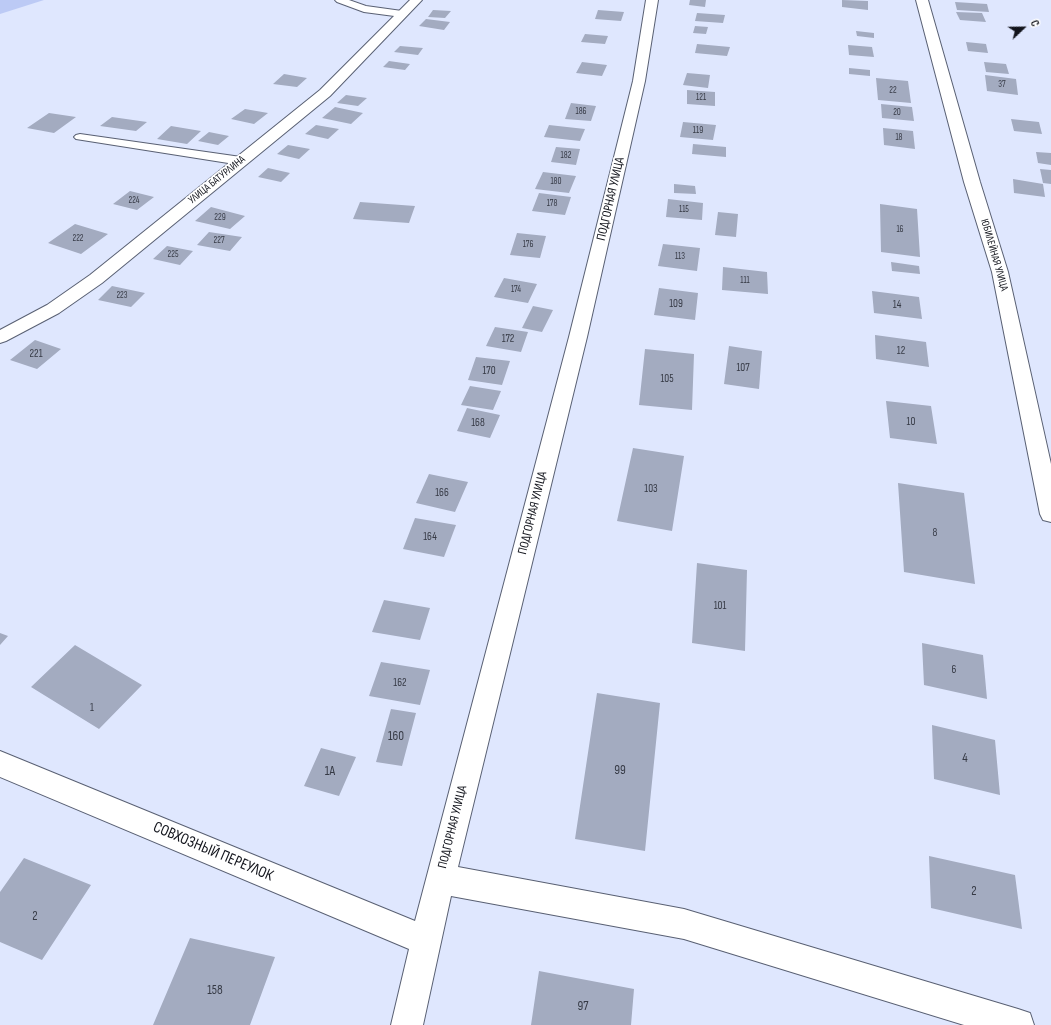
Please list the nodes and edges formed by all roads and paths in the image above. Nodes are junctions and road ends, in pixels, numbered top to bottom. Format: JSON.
{"nodes":[{"id":1,"x":340,"y":0,"type":"edge"},
{"id":2,"x":416,"y":0,"type":"edge"},
{"id":3,"x":652,"y":0,"type":"edge"},
{"id":4,"x":922,"y":0,"type":"edge"},
{"id":5,"x":402,"y":14,"type":"junction"},
{"id":6,"x":80,"y":138,"type":"dead end"},
{"id":7,"x":241,"y":161,"type":"junction"},
{"id":8,"x":0,"y":337,"type":"edge"},
{"id":9,"x":1051,"y":514,"type":"edge"},
{"id":10,"x":0,"y":764,"type":"edge"},
{"id":11,"x":440,"y":879,"type":"junction"},
{"id":12,"x":426,"y":941,"type":"junction"},
{"id":13,"x":407,"y":1025,"type":"edge"},
{"id":14,"x":1018,"y":1025,"type":"edge"}],
"edges":[{"from":1,"to":5,"type":"lane"},
{"from":2,"to":5,"type":"street","name":"УЛИЦА БАТУРЛИНА"},
{"from":3,"to":11,"type":"street","name":"ПОДГОРНАЯ УЛИЦА"},
{"from":4,"to":9,"type":"street","name":"ЮБИЛЕЙНАЯ УЛИЦА"},
{"from":5,"to":7,"type":"street","name":"УЛИЦА БАТУРЛИНА"},
{"from":6,"to":7,"type":"lane"},
{"from":7,"to":8,"type":"street","name":"УЛИЦА БАТУРЛИНА"},
{"from":10,"to":12,"type":"street","name":"СОВХОЗНЫЙ ПЕРЕУЛОК"},
{"from":11,"to":12,"type":"street","name":"ПОДГОРНАЯ УЛИЦА"},
{"from":11,"to":14,"type":"street"},
{"from":12,"to":13,"type":"street","name":"ПОДГОРНАЯ УЛИЦА"}]}
